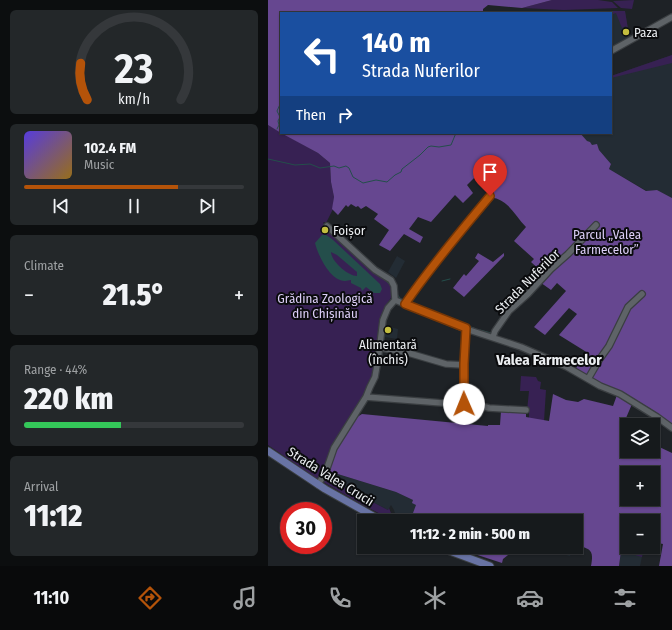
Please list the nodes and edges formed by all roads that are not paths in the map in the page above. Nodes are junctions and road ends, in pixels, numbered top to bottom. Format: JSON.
{"nodes":[{"id":1,"x":672,"y":17,"type":"edge"},
{"id":2,"x":612,"y":50,"type":"edge"},
{"id":3,"x":490,"y":196,"type":"dead end"},
{"id":4,"x":596,"y":225,"type":"dead end"},
{"id":5,"x":327,"y":226,"type":"dead end"},
{"id":6,"x":642,"y":294,"type":"dead end"},
{"id":7,"x":395,"y":300,"type":"junction"},
{"id":8,"x":405,"y":304,"type":"junction"},
{"id":9,"x":466,"y":328,"type":"junction"},
{"id":10,"x":493,"y":337,"type":"junction"},
{"id":11,"x":381,"y":348,"type":"junction"},
{"id":12,"x":464,"y":364,"type":"junction"},
{"id":13,"x":588,"y":379,"type":"junction"},
{"id":14,"x":366,"y":397,"type":"junction"},
{"id":15,"x":464,"y":404,"type":"junction"},
{"id":16,"x":526,"y":410,"type":"dead end"},
{"id":17,"x":672,"y":428,"type":"edge"},
{"id":18,"x":268,"y":451,"type":"edge"},
{"id":19,"x":318,"y":485,"type":"junction"},
{"id":20,"x":370,"y":514,"type":"edge"},
{"id":21,"x":458,"y":554,"type":"edge"},
{"id":22,"x":490,"y":566,"type":"edge"}],
"edges":[{"from":1,"to":2,"type":"street"},
{"from":3,"to":8,"type":"street"},
{"from":4,"to":10,"type":"street","name":"Strada Nuferilor"},
{"from":5,"to":7,"type":"street"},
{"from":6,"to":13,"type":"street"},
{"from":7,"to":8,"type":"street"},
{"from":7,"to":11,"type":"street"},
{"from":8,"to":9,"type":"street"},
{"from":9,"to":10,"type":"street"},
{"from":9,"to":12,"type":"street"},
{"from":10,"to":13,"type":"street"},
{"from":11,"to":12,"type":"street"},
{"from":11,"to":14,"type":"street"},
{"from":12,"to":15,"type":"street"},
{"from":13,"to":17,"type":"street"},
{"from":14,"to":15,"type":"street"},
{"from":14,"to":19,"type":"street"},
{"from":15,"to":16,"type":"street"},
{"from":18,"to":19,"type":"main road","name":"Strada Valea Crucii"},
{"from":19,"to":20,"type":"main road","name":"Strada Valea Crucii"},
{"from":21,"to":22,"type":"main road"}]}
